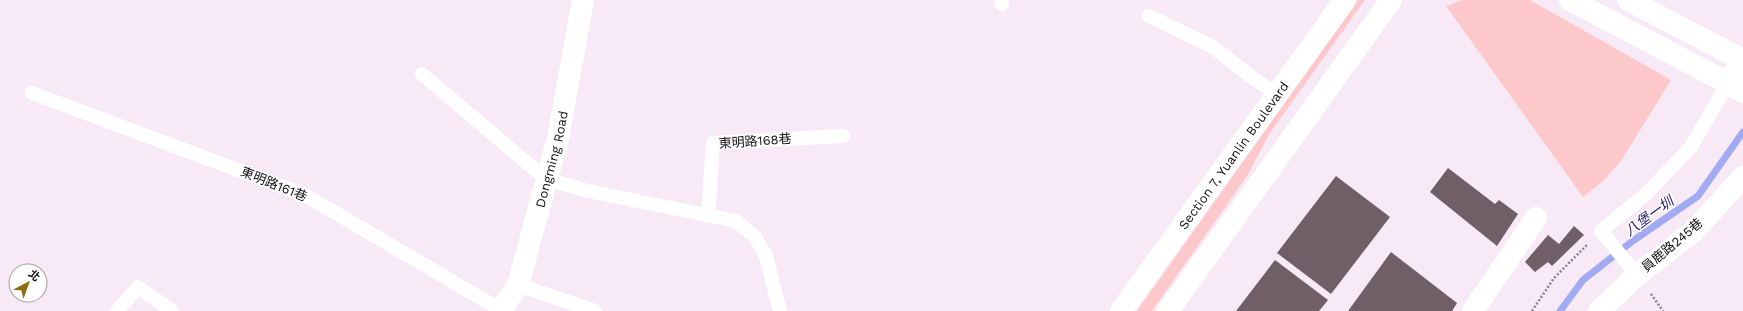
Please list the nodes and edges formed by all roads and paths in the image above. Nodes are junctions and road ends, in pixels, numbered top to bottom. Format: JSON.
{"nodes":[{"id":1,"x":582,"y":0,"type":"edge"},
{"id":2,"x":1345,"y":0,"type":"edge"},
{"id":3,"x":1391,"y":0,"type":"edge"},
{"id":4,"x":1570,"y":0,"type":"edge"},
{"id":5,"x":1628,"y":0,"type":"edge"},
{"id":6,"x":1149,"y":16,"type":"dead end"},
{"id":7,"x":1743,"y":60,"type":"edge"},
{"id":8,"x":422,"y":74,"type":"dead end"},
{"id":9,"x":1735,"y":88,"type":"edge"},
{"id":10,"x":32,"y":93,"type":"dead end"},
{"id":11,"x":1277,"y":94,"type":"junction"},
{"id":12,"x":843,"y":136,"type":"dead end"},
{"id":13,"x":1743,"y":177,"type":"edge"},
{"id":14,"x":546,"y":179,"type":"junction"},
{"id":15,"x":708,"y":214,"type":"junction"},
{"id":16,"x":1536,"y":218,"type":"dead end"},
{"id":17,"x":1605,"y":236,"type":"junction"},
{"id":18,"x":1632,"y":268,"type":"junction"},
{"id":19,"x":518,"y":285,"type":"junction"},
{"id":20,"x":500,"y":310,"type":"edge"},
{"id":21,"x":117,"y":311,"type":"edge"},
{"id":22,"x":172,"y":311,"type":"edge"},
{"id":23,"x":595,"y":311,"type":"edge"},
{"id":24,"x":780,"y":311,"type":"edge"},
{"id":25,"x":1121,"y":311,"type":"edge"},
{"id":26,"x":1168,"y":311,"type":"edge"},
{"id":27,"x":1473,"y":311,"type":"edge"},
{"id":28,"x":1532,"y":311,"type":"edge"},
{"id":29,"x":1599,"y":311,"type":"edge"}],
"edges":[{"from":1,"to":14,"type":"street","name":"Dongming Road"},
{"from":2,"to":11,"type":"street","name":"Section 7, Yuanlin Boulevard"},
{"from":3,"to":26,"type":"street"},
{"from":4,"to":9,"type":"street"},
{"from":5,"to":7,"type":"street"},
{"from":6,"to":11,"type":"lane"},
{"from":7,"to":9,"type":"street"},
{"from":8,"to":14,"type":"lane"},
{"from":9,"to":17,"type":"lane"},
{"from":10,"to":20,"type":"lane","name":"東明路161巷"},
{"from":11,"to":25,"type":"street","name":"Section 7, Yuanlin Boulevard"},
{"from":12,"to":15,"type":"lane","name":"東明路168巷"},
{"from":13,"to":18,"type":"street","name":"員鹿路245巷"},
{"from":14,"to":15,"type":"lane"},
{"from":14,"to":19,"type":"street","name":"Dongming Road"},
{"from":15,"to":24,"type":"lane"},
{"from":16,"to":27,"type":"street"},
{"from":17,"to":18,"type":"lane"},
{"from":17,"to":28,"type":"path"},
{"from":18,"to":29,"type":"street","name":"員鹿路245巷"},
{"from":19,"to":20,"type":"street","name":"Dongming Road"},
{"from":19,"to":23,"type":"lane"},
{"from":21,"to":22,"type":"lane"}]}
